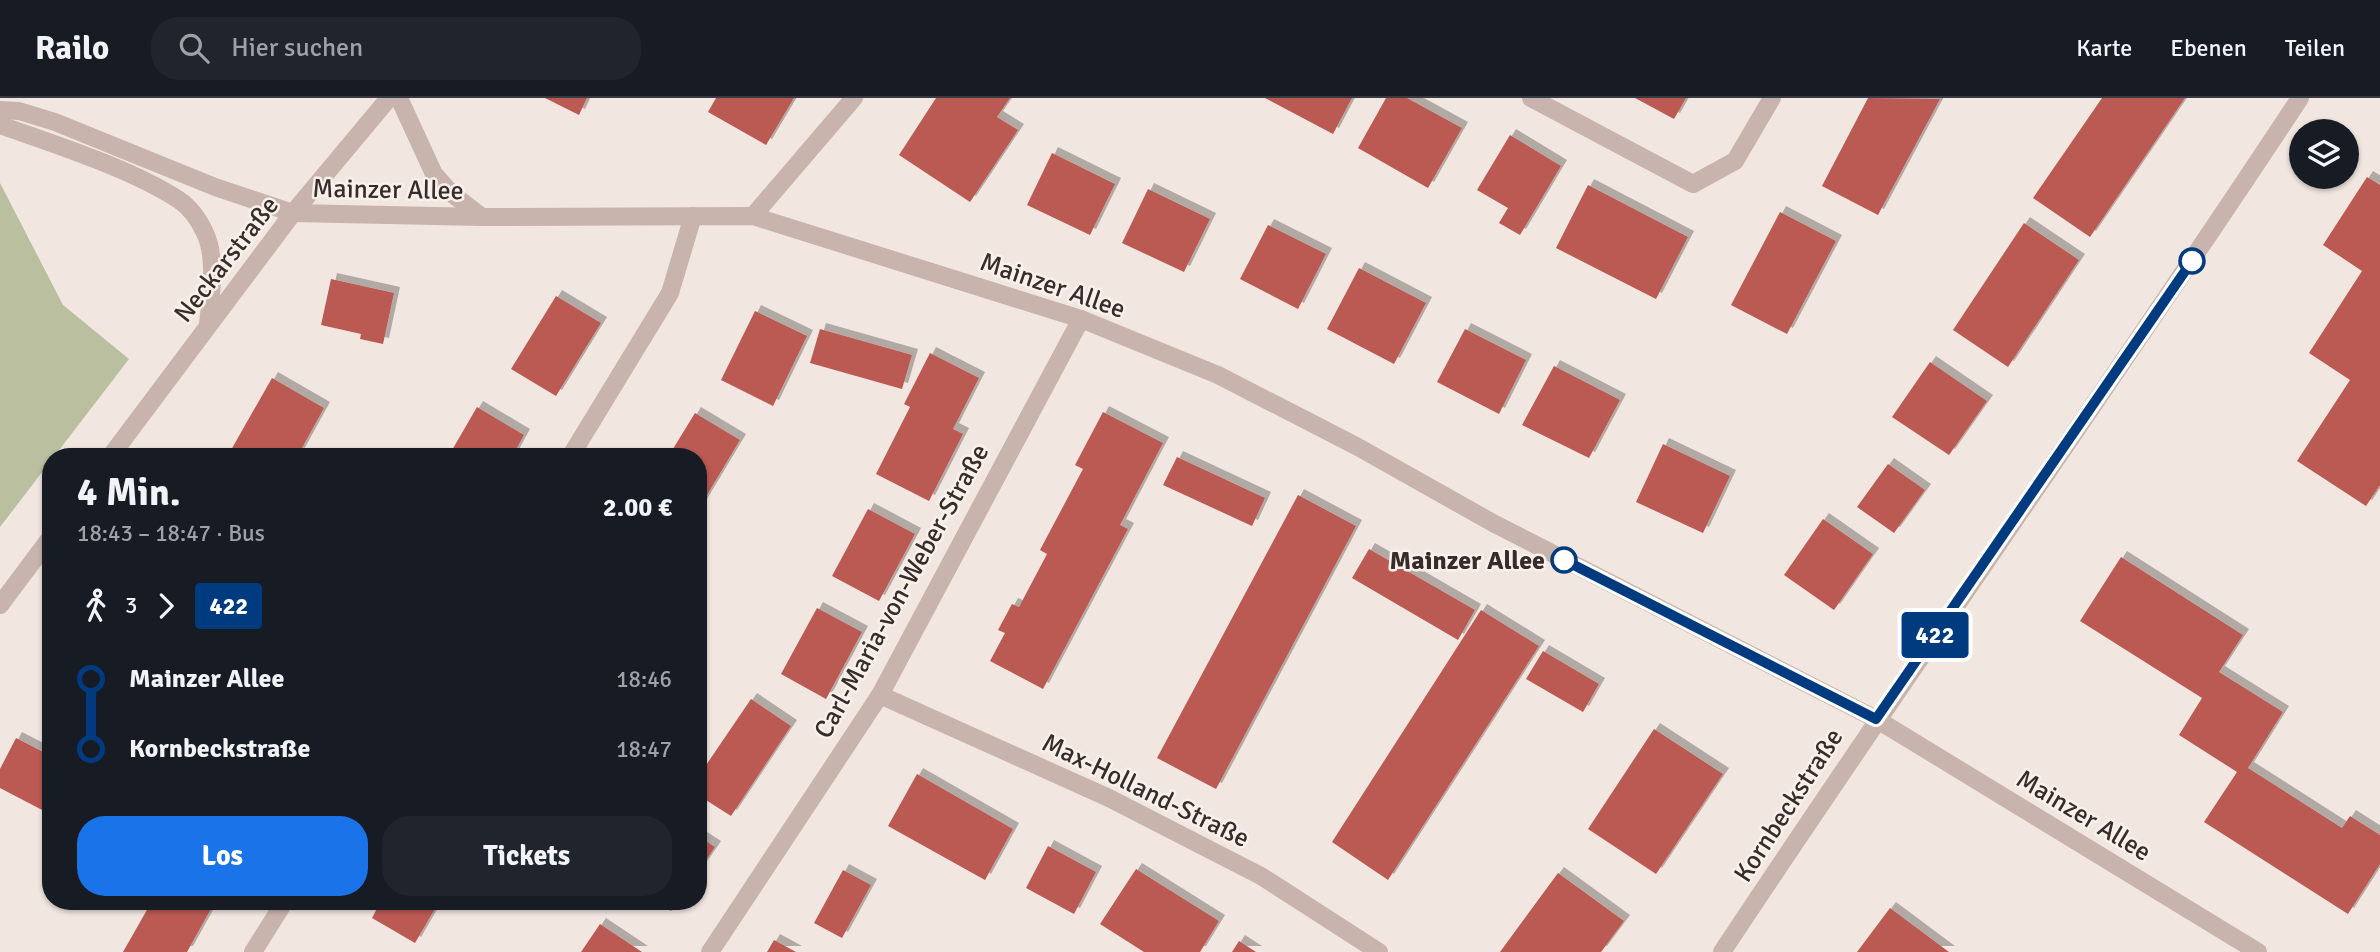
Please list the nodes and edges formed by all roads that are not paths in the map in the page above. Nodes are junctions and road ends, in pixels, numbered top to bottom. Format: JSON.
{"nodes":[{"id":1,"x":389,"y":98,"type":"edge"},
{"id":2,"x":399,"y":98,"type":"edge"},
{"id":3,"x":854,"y":98,"type":"edge"},
{"id":4,"x":1531,"y":98,"type":"edge"},
{"id":5,"x":1772,"y":98,"type":"edge"},
{"id":6,"x":2300,"y":98,"type":"edge"},
{"id":7,"x":0,"y":110,"type":"edge"},
{"id":8,"x":0,"y":125,"type":"edge"},
{"id":9,"x":293,"y":213,"type":"junction"},
{"id":10,"x":693,"y":216,"type":"junction"},
{"id":11,"x":753,"y":216,"type":"junction"},
{"id":12,"x":482,"y":217,"type":"junction"},
{"id":13,"x":1081,"y":319,"type":"junction"},
{"id":14,"x":208,"y":324,"type":"junction"},
{"id":15,"x":117,"y":448,"type":"edge"},
{"id":16,"x":575,"y":448,"type":"edge"},
{"id":17,"x":42,"y":549,"type":"edge"},
{"id":18,"x":0,"y":606,"type":"edge"},
{"id":19,"x":880,"y":695,"type":"junction"},
{"id":20,"x":1876,"y":719,"type":"junction"},
{"id":21,"x":279,"y":910,"type":"edge"},
{"id":22,"x":253,"y":952,"type":"edge"},
{"id":23,"x":710,"y":952,"type":"edge"},
{"id":24,"x":1379,"y":952,"type":"edge"},
{"id":25,"x":1723,"y":952,"type":"edge"},
{"id":26,"x":2258,"y":952,"type":"edge"}],
"edges":[{"from":1,"to":9,"type":"street","name":"Neckarstraße"},
{"from":2,"to":12,"type":"street","name":"Mainzer Allee"},
{"from":3,"to":11,"type":"street"},
{"from":4,"to":5,"type":"street"},
{"from":6,"to":20,"type":"street","name":"Kornbeckstraße"},
{"from":7,"to":9,"type":"street","name":"Mainzer Allee"},
{"from":8,"to":14,"type":"street"},
{"from":9,"to":12,"type":"street","name":"Mainzer Allee"},
{"from":9,"to":14,"type":"street","name":"Neckarstraße"},
{"from":10,"to":11,"type":"street","name":"Mainzer Allee"},
{"from":10,"to":12,"type":"street","name":"Mainzer Allee"},
{"from":10,"to":16,"type":"street"},
{"from":11,"to":13,"type":"street","name":"Mainzer Allee"},
{"from":13,"to":19,"type":"street","name":"Carl-Maria-von-Weber-Straße"},
{"from":13,"to":20,"type":"street","name":"Mainzer Allee"},
{"from":14,"to":15,"type":"street","name":"Neckarstraße"},
{"from":17,"to":18,"type":"street"},
{"from":19,"to":23,"type":"street","name":"Carl-Maria-von-Weber-Straße"},
{"from":19,"to":24,"type":"street","name":"Max-Holland-Straße"},
{"from":20,"to":25,"type":"street","name":"Kornbeckstraße"},
{"from":20,"to":26,"type":"street","name":"Mainzer Allee"},
{"from":21,"to":22,"type":"street"}]}
